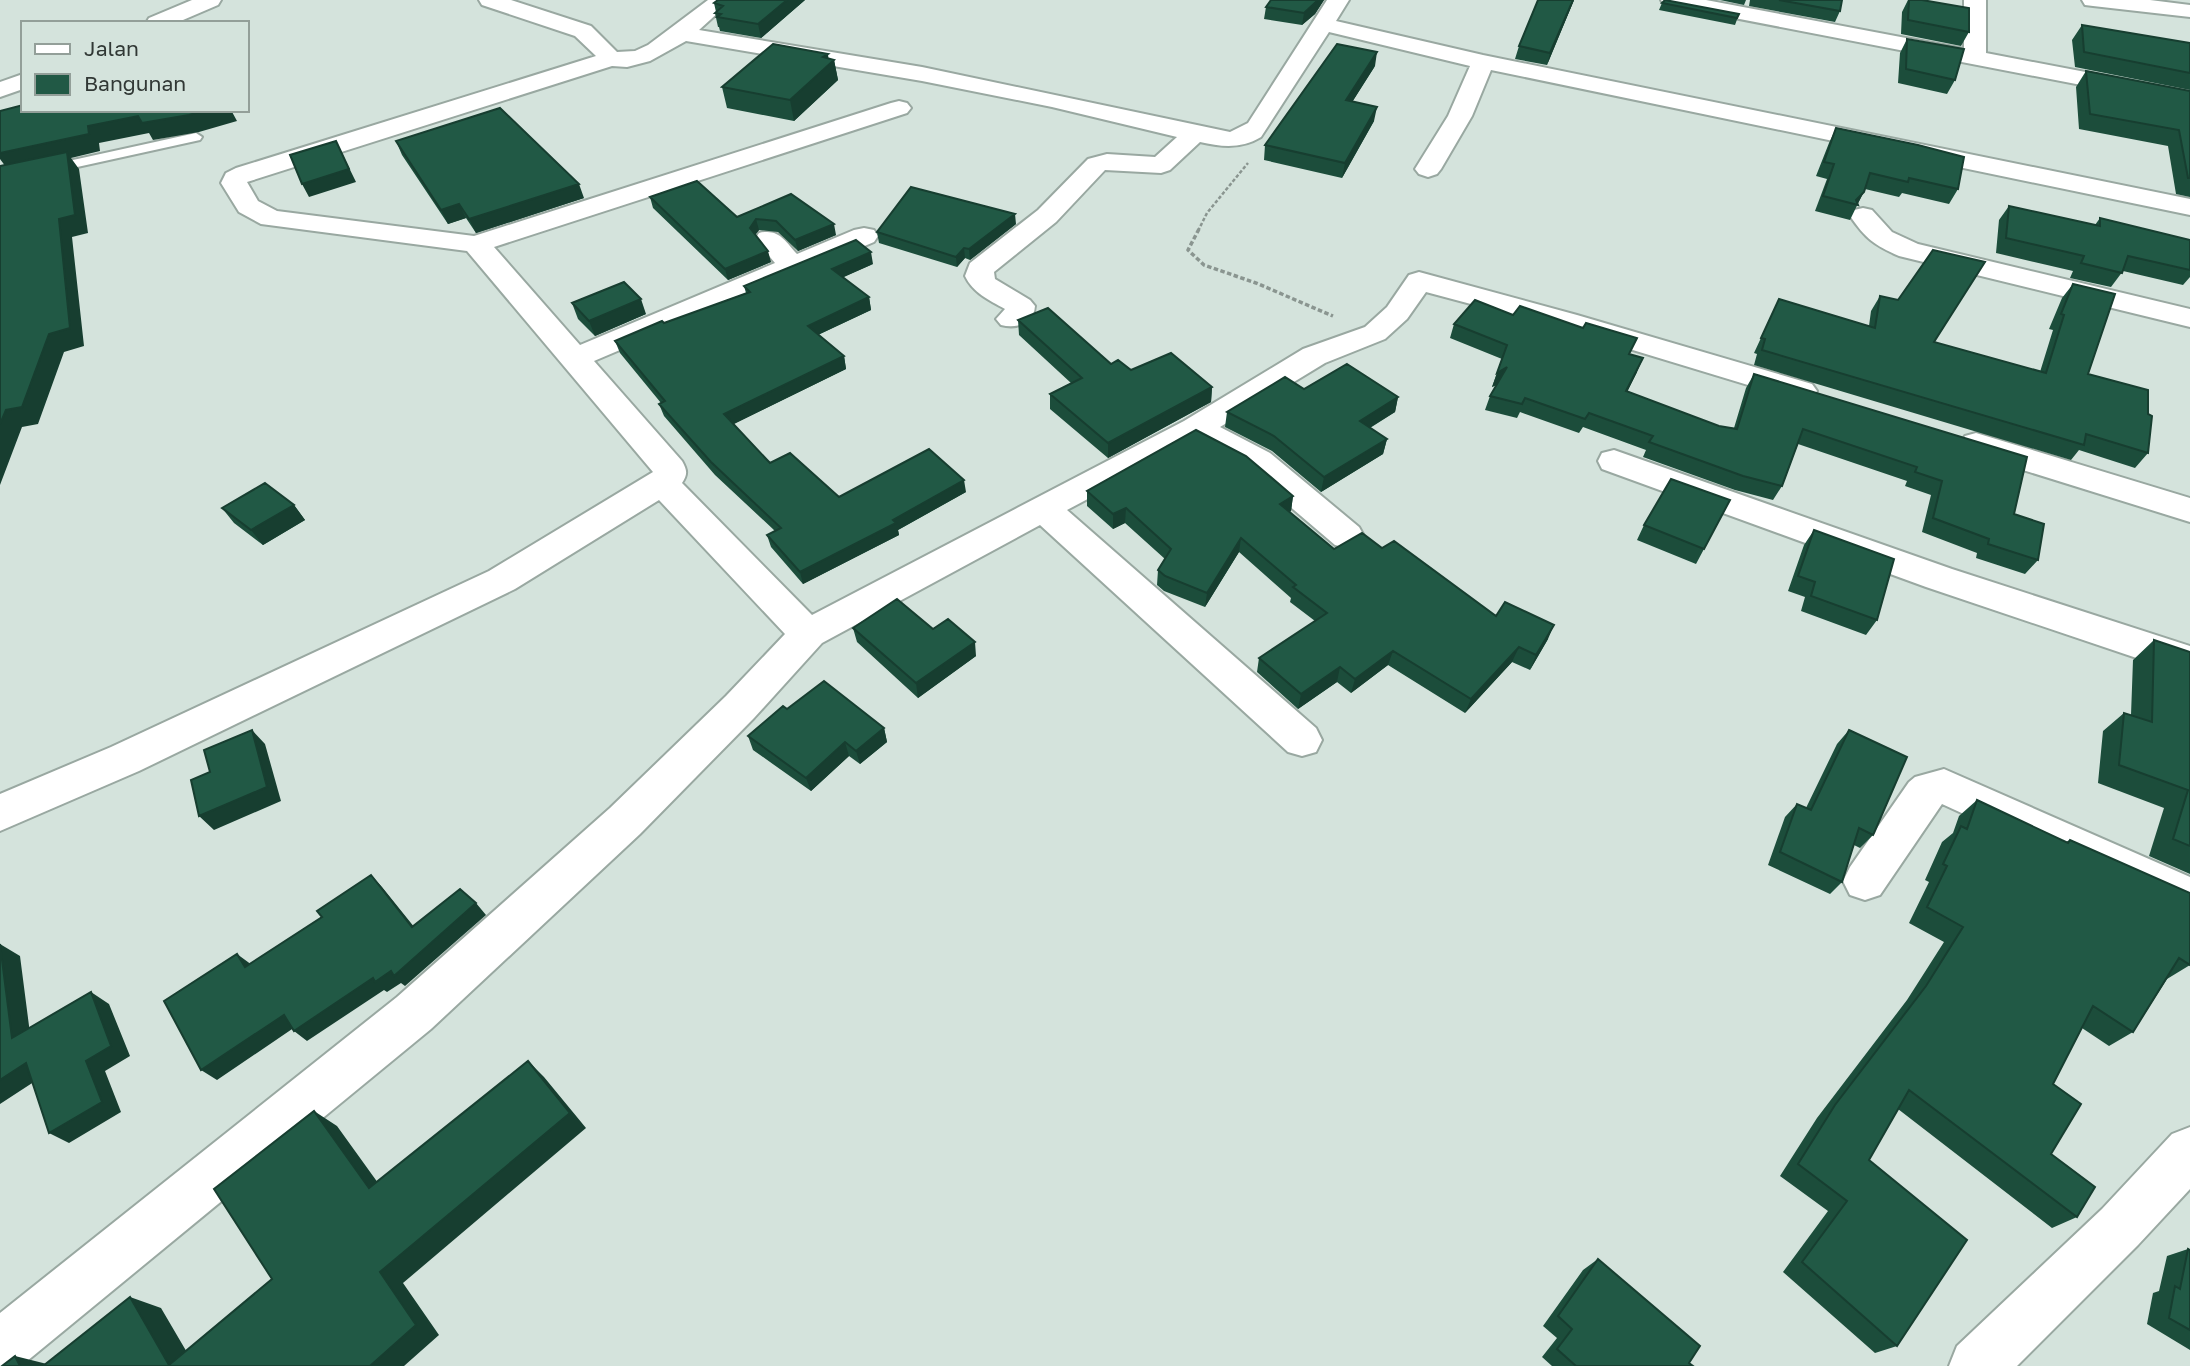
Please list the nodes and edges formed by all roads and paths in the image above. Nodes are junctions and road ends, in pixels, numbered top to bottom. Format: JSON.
{"nodes":[{"id":1,"x":210,"y":0,"type":"edge"},
{"id":2,"x":490,"y":0,"type":"edge"},
{"id":3,"x":721,"y":0,"type":"edge"},
{"id":4,"x":1338,"y":0,"type":"edge"},
{"id":5,"x":1672,"y":0,"type":"edge"},
{"id":6,"x":1976,"y":0,"type":"edge"},
{"id":7,"x":2093,"y":0,"type":"edge"},
{"id":8,"x":2190,"y":11,"type":"edge"},
{"id":9,"x":162,"y":21,"type":"edge"},
{"id":10,"x":1321,"y":24,"type":"junction"},
{"id":11,"x":679,"y":33,"type":"junction"},
{"id":12,"x":1975,"y":58,"type":"junction"},
{"id":13,"x":611,"y":59,"type":"junction"},
{"id":14,"x":1483,"y":62,"type":"junction"},
{"id":15,"x":21,"y":81,"type":"edge"},
{"id":16,"x":0,"y":90,"type":"edge"},
{"id":17,"x":2190,"y":99,"type":"edge"},
{"id":18,"x":899,"y":108,"type":"dead end"},
{"id":19,"x":1257,"y":128,"type":"junction"},
{"id":20,"x":1195,"y":133,"type":"junction"},
{"id":21,"x":196,"y":137,"type":"edge"},
{"id":22,"x":1428,"y":169,"type":"dead end"},
{"id":23,"x":0,"y":180,"type":"edge"},
{"id":24,"x":2190,"y":207,"type":"edge"},
{"id":25,"x":1863,"y":216,"type":"dead end"},
{"id":26,"x":864,"y":236,"type":"dead end"},
{"id":27,"x":769,"y":239,"type":"dead end"},
{"id":28,"x":476,"y":244,"type":"junction"},
{"id":29,"x":792,"y":266,"type":"junction"},
{"id":30,"x":1011,"y":318,"type":"dead end"},
{"id":31,"x":2190,"y":318,"type":"edge"},
{"id":32,"x":1375,"y":333,"type":"junction"},
{"id":33,"x":576,"y":358,"type":"junction"},
{"id":34,"x":1835,"y":401,"type":"edge"},
{"id":35,"x":1195,"y":428,"type":"junction"},
{"id":36,"x":1952,"y":436,"type":"edge"},
{"id":37,"x":1614,"y":461,"type":"dead end"},
{"id":38,"x":662,"y":483,"type":"junction"},
{"id":39,"x":1043,"y":508,"type":"junction"},
{"id":40,"x":2190,"y":510,"type":"edge"},
{"id":41,"x":1347,"y":536,"type":"dead end"},
{"id":42,"x":809,"y":633,"type":"junction"},
{"id":43,"x":2190,"y":661,"type":"edge"},
{"id":44,"x":1302,"y":740,"type":"dead end"},
{"id":45,"x":0,"y":813,"type":"edge"},
{"id":46,"x":1865,"y":881,"type":"dead end"},
{"id":47,"x":2190,"y":898,"type":"edge"},
{"id":48,"x":2190,"y":1152,"type":"edge"},
{"id":49,"x":0,"y":1348,"type":"edge"},
{"id":50,"x":1977,"y":1366,"type":"edge"}],
"edges":[{"from":1,"to":9,"type":"street"},
{"from":2,"to":13,"type":"street"},
{"from":3,"to":11,"type":"street"},
{"from":4,"to":10,"type":"street"},
{"from":5,"to":12,"type":"street"},
{"from":6,"to":12,"type":"street"},
{"from":7,"to":8,"type":"street"},
{"from":10,"to":14,"type":"street"},
{"from":10,"to":19,"type":"street"},
{"from":11,"to":13,"type":"street"},
{"from":11,"to":20,"type":"street"},
{"from":12,"to":17,"type":"street"},
{"from":13,"to":28,"type":"street"},
{"from":14,"to":22,"type":"street"},
{"from":14,"to":24,"type":"street"},
{"from":15,"to":16,"type":"street"},
{"from":18,"to":28,"type":"street"},
{"from":19,"to":20,"type":"street"},
{"from":19,"to":32,"type":"path"},
{"from":20,"to":30,"type":"street"},
{"from":21,"to":23,"type":"lane"},
{"from":25,"to":31,"type":"street"},
{"from":26,"to":29,"type":"street"},
{"from":27,"to":29,"type":"street"},
{"from":28,"to":33,"type":"street"},
{"from":29,"to":33,"type":"street"},
{"from":32,"to":34,"type":"street"},
{"from":32,"to":35,"type":"street"},
{"from":33,"to":38,"type":"street"},
{"from":35,"to":39,"type":"street"},
{"from":35,"to":41,"type":"street"},
{"from":36,"to":40,"type":"street"},
{"from":37,"to":43,"type":"street"},
{"from":38,"to":42,"type":"street"},
{"from":38,"to":45,"type":"street"},
{"from":39,"to":42,"type":"street"},
{"from":39,"to":44,"type":"street"},
{"from":42,"to":49,"type":"street"},
{"from":46,"to":47,"type":"street"},
{"from":48,"to":50,"type":"street"}]}
